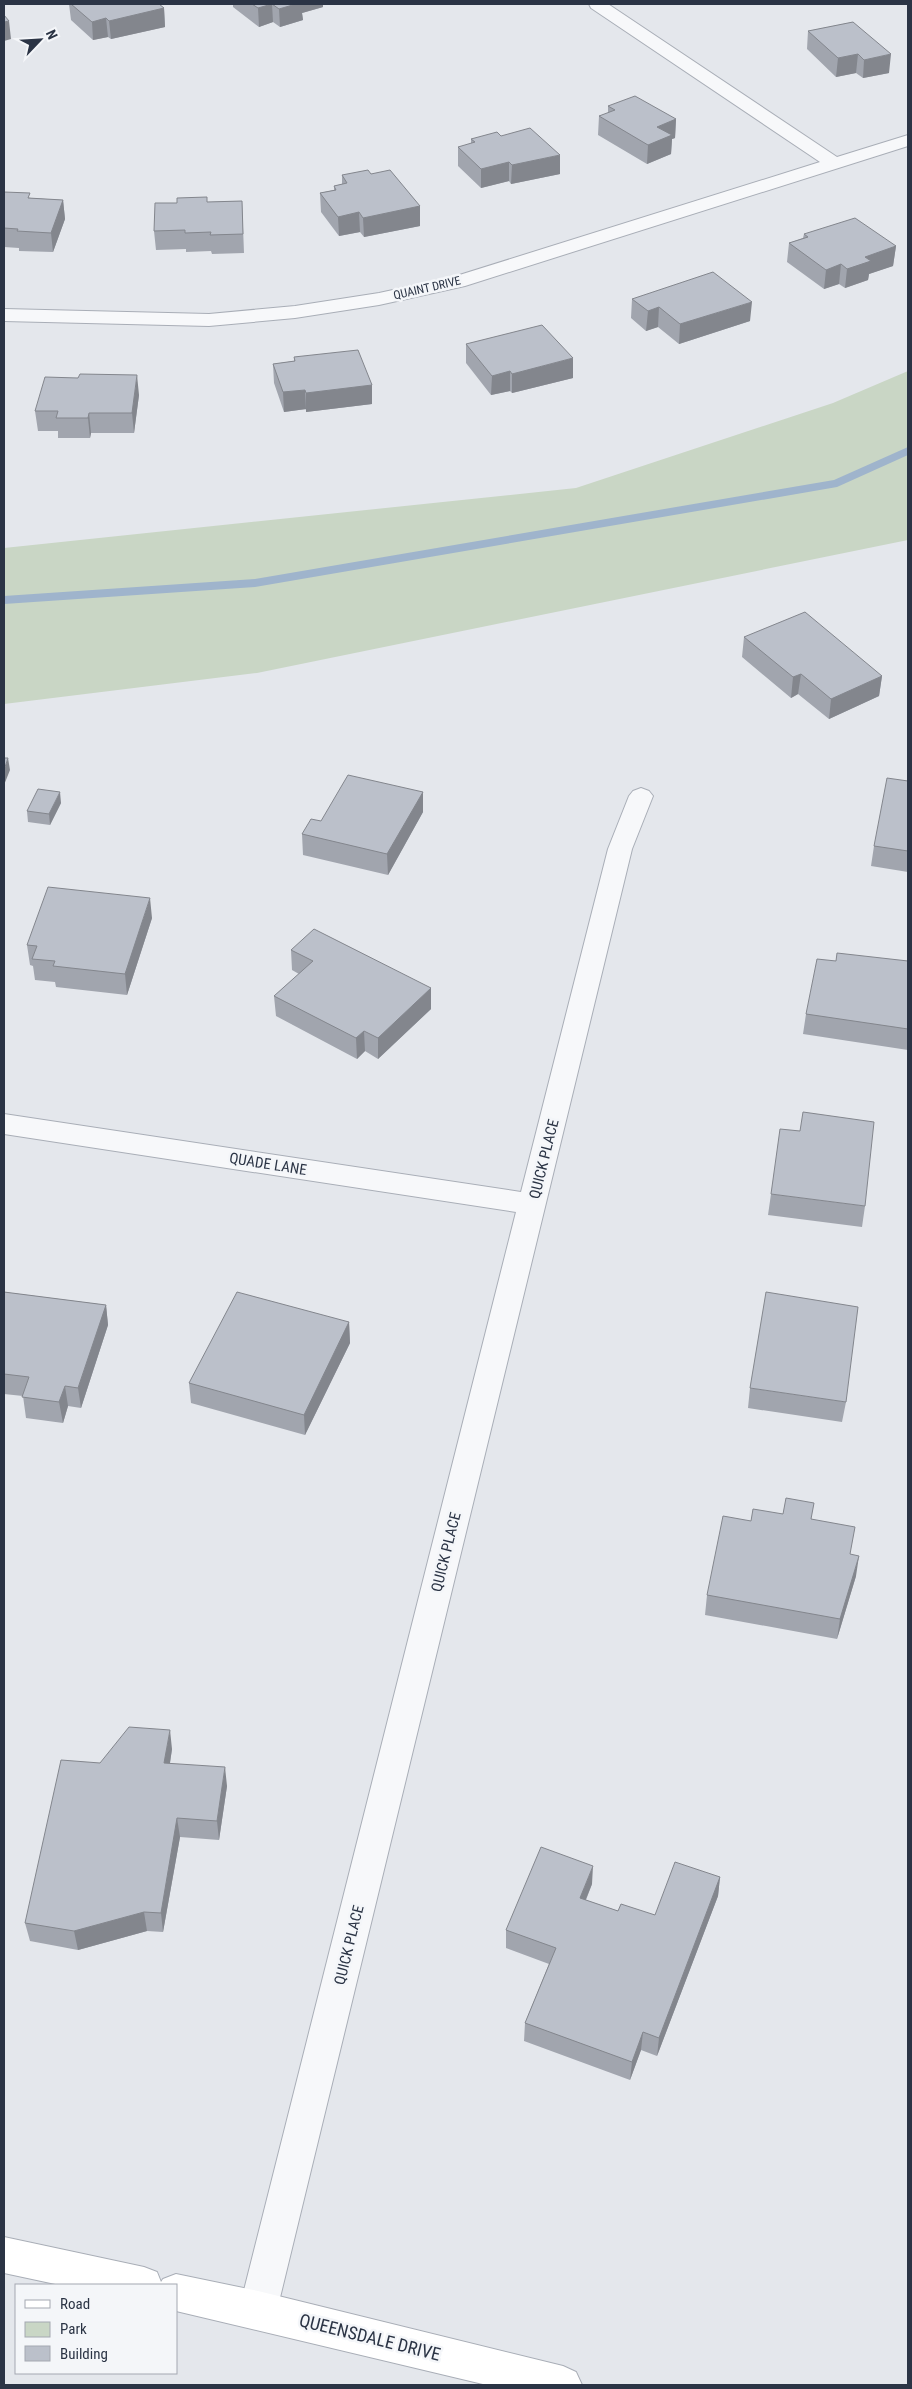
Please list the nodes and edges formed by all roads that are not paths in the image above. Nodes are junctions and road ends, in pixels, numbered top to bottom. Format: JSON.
{"nodes":[{"id":1,"x":596,"y":4,"type":"edge"},
{"id":2,"x":908,"y":140,"type":"edge"},
{"id":3,"x":834,"y":163,"type":"junction"},
{"id":4,"x":4,"y":315,"type":"edge"},
{"id":5,"x":641,"y":796,"type":"dead end"},
{"id":6,"x":4,"y":1124,"type":"edge"},
{"id":7,"x":533,"y":1204,"type":"junction"},
{"id":8,"x":4,"y":2255,"type":"edge"},
{"id":9,"x":139,"y":2284,"type":"edge"},
{"id":10,"x":178,"y":2292,"type":"edge"},
{"id":11,"x":258,"y":2310,"type":"junction"},
{"id":12,"x":564,"y":2385,"type":"edge"}],
"edges":[{"from":1,"to":3,"type":"street"},
{"from":2,"to":3,"type":"street","name":"QUAINT DRIVE"},
{"from":3,"to":4,"type":"street","name":"QUAINT DRIVE"},
{"from":5,"to":7,"type":"street","name":"QUICK PLACE"},
{"from":6,"to":7,"type":"street","name":"QUADE LANE"},
{"from":7,"to":11,"type":"street","name":"QUICK PLACE"},
{"from":8,"to":9,"type":"street"},
{"from":10,"to":11,"type":"street","name":"QUEENSDALE DRIVE"},
{"from":11,"to":12,"type":"street","name":"QUEENSDALE DRIVE"}]}
